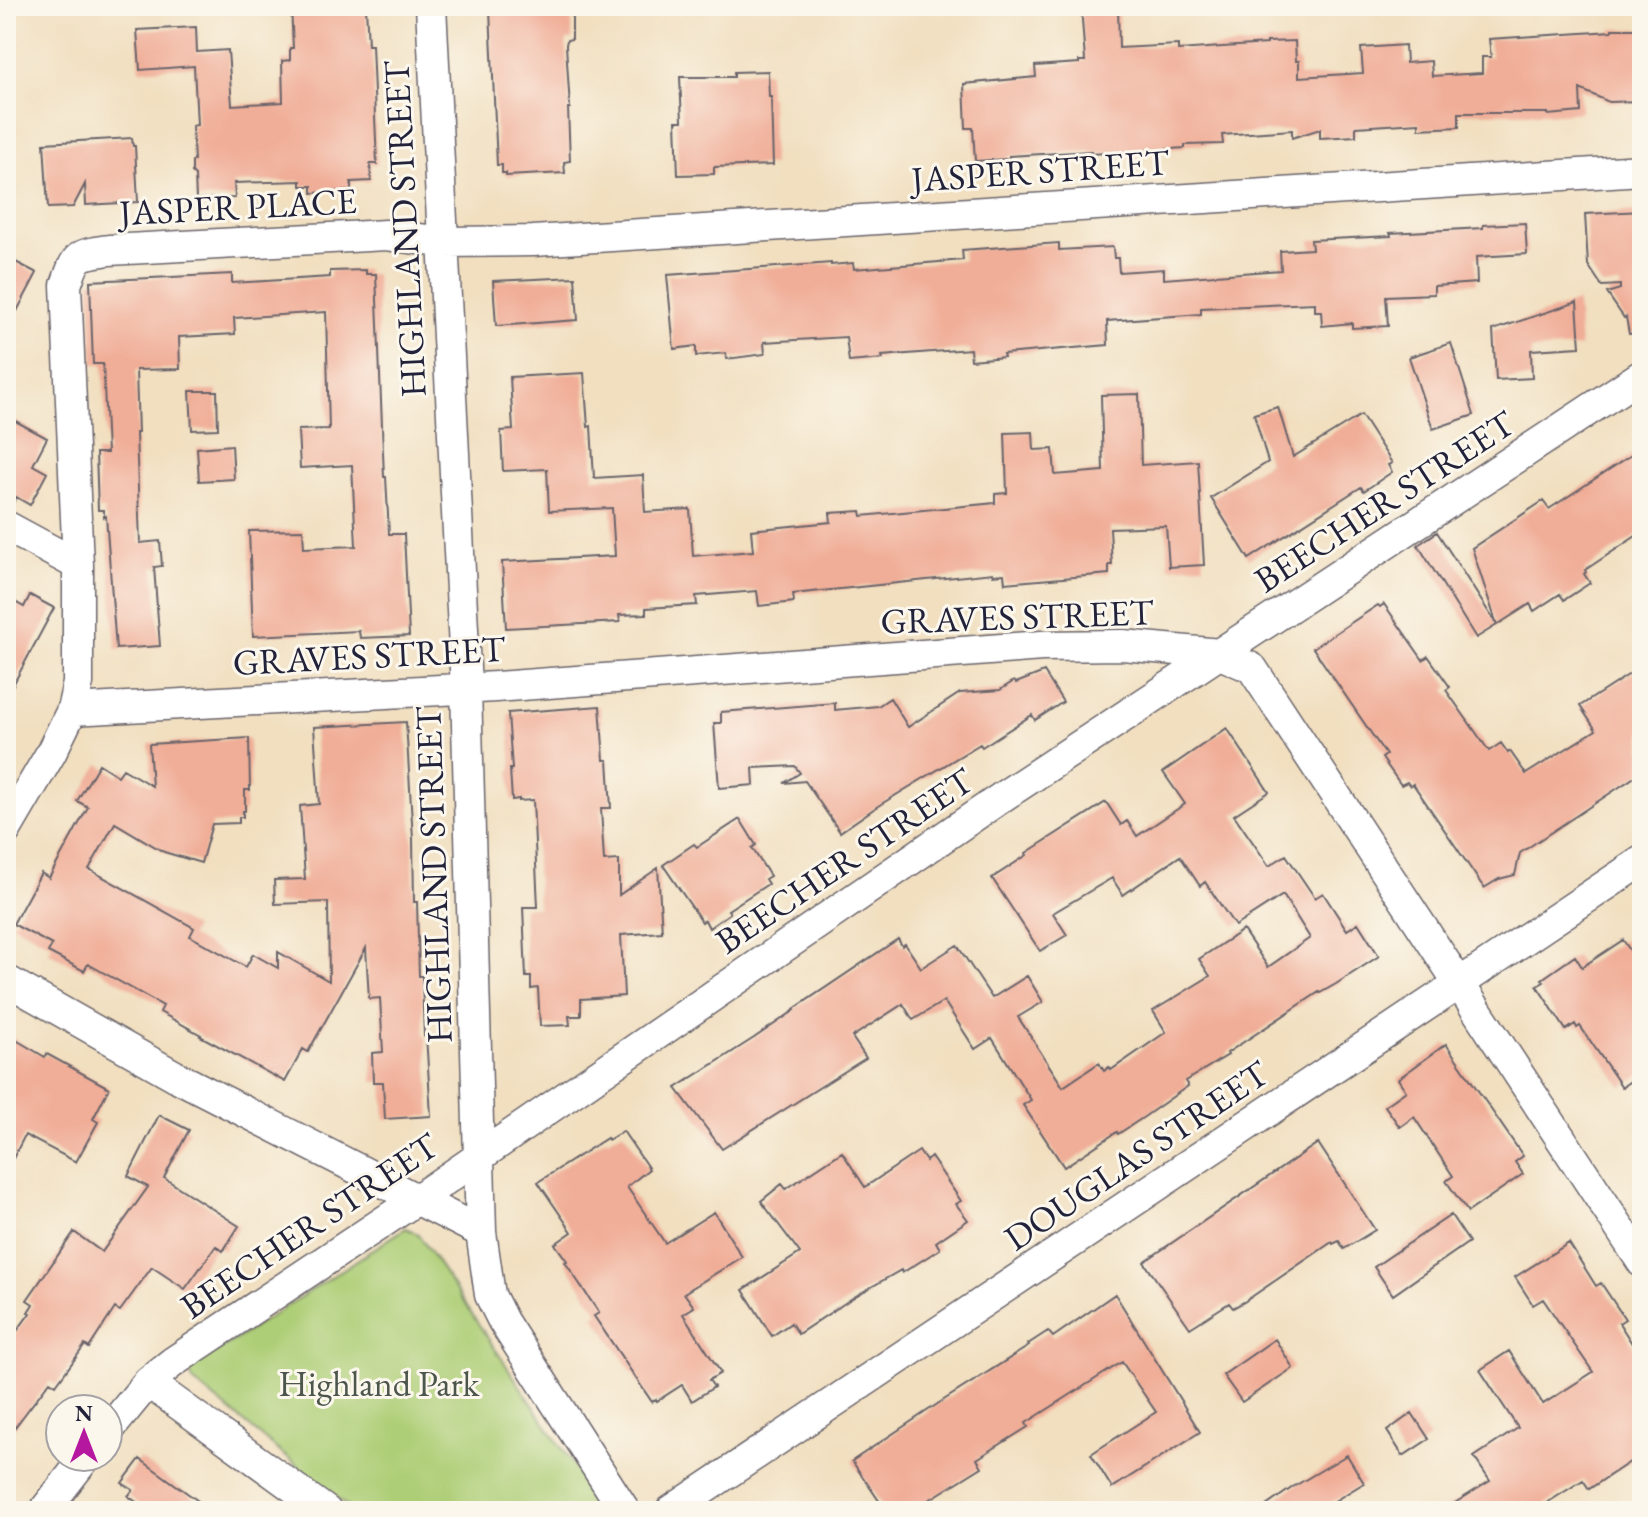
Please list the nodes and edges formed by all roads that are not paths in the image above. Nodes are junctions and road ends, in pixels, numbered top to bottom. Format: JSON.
{"nodes":[{"id":1,"x":431,"y":6,"type":"edge"},
{"id":2,"x":1642,"y":170,"type":"edge"},
{"id":3,"x":443,"y":242,"type":"junction"},
{"id":4,"x":1642,"y":375,"type":"edge"},
{"id":5,"x":6,"y":526,"type":"edge"},
{"id":6,"x":78,"y":565,"type":"junction"},
{"id":7,"x":1220,"y":654,"type":"junction"},
{"id":8,"x":466,"y":688,"type":"junction"},
{"id":9,"x":72,"y":710,"type":"junction"},
{"id":10,"x":6,"y":830,"type":"edge"},
{"id":11,"x":1642,"y":861,"type":"edge"},
{"id":12,"x":6,"y":980,"type":"edge"},
{"id":13,"x":1459,"y":984,"type":"junction"},
{"id":14,"x":479,"y":1156,"type":"junction"},
{"id":15,"x":416,"y":1200,"type":"junction"},
{"id":16,"x":481,"y":1232,"type":"junction"},
{"id":17,"x":1642,"y":1262,"type":"edge"},
{"id":18,"x":148,"y":1382,"type":"junction"},
{"id":19,"x":124,"y":1411,"type":"edge"},
{"id":20,"x":74,"y":1473,"type":"edge"},
{"id":21,"x":44,"y":1511,"type":"edge"},
{"id":22,"x":326,"y":1511,"type":"edge"},
{"id":23,"x":625,"y":1511,"type":"edge"},
{"id":24,"x":671,"y":1511,"type":"edge"}],
"edges":[{"from":1,"to":3,"type":"street","name":"HIGHLAND STREET"},
{"from":2,"to":3,"type":"street","name":"JASPER STREET"},
{"from":3,"to":6,"type":"street","name":"JASPER PLACE"},
{"from":3,"to":8,"type":"street","name":"HIGHLAND STREET"},
{"from":4,"to":7,"type":"street","name":"BEECHER STREET"},
{"from":5,"to":6,"type":"street"},
{"from":6,"to":9,"type":"street"},
{"from":7,"to":8,"type":"street","name":"GRAVES STREET"},
{"from":7,"to":13,"type":"street","name":"GRAVES STREET"},
{"from":7,"to":14,"type":"street","name":"BEECHER STREET"},
{"from":8,"to":9,"type":"street","name":"GRAVES STREET"},
{"from":8,"to":14,"type":"street","name":"HIGHLAND STREET"},
{"from":9,"to":10,"type":"street"},
{"from":11,"to":13,"type":"street","name":"DOUGLAS STREET"},
{"from":12,"to":15,"type":"street"},
{"from":13,"to":17,"type":"street","name":"GRAVES STREET"},
{"from":13,"to":24,"type":"street","name":"DOUGLAS STREET"},
{"from":14,"to":15,"type":"street","name":"BEECHER STREET"},
{"from":14,"to":16,"type":"street","name":"HIGHLAND STREET"},
{"from":15,"to":16,"type":"street"},
{"from":15,"to":18,"type":"street","name":"BEECHER STREET"},
{"from":16,"to":23,"type":"street","name":"HIGHLAND STREET"},
{"from":18,"to":19,"type":"street","name":"BEECHER STREET"},
{"from":18,"to":22,"type":"street"},
{"from":20,"to":21,"type":"street"}]}
